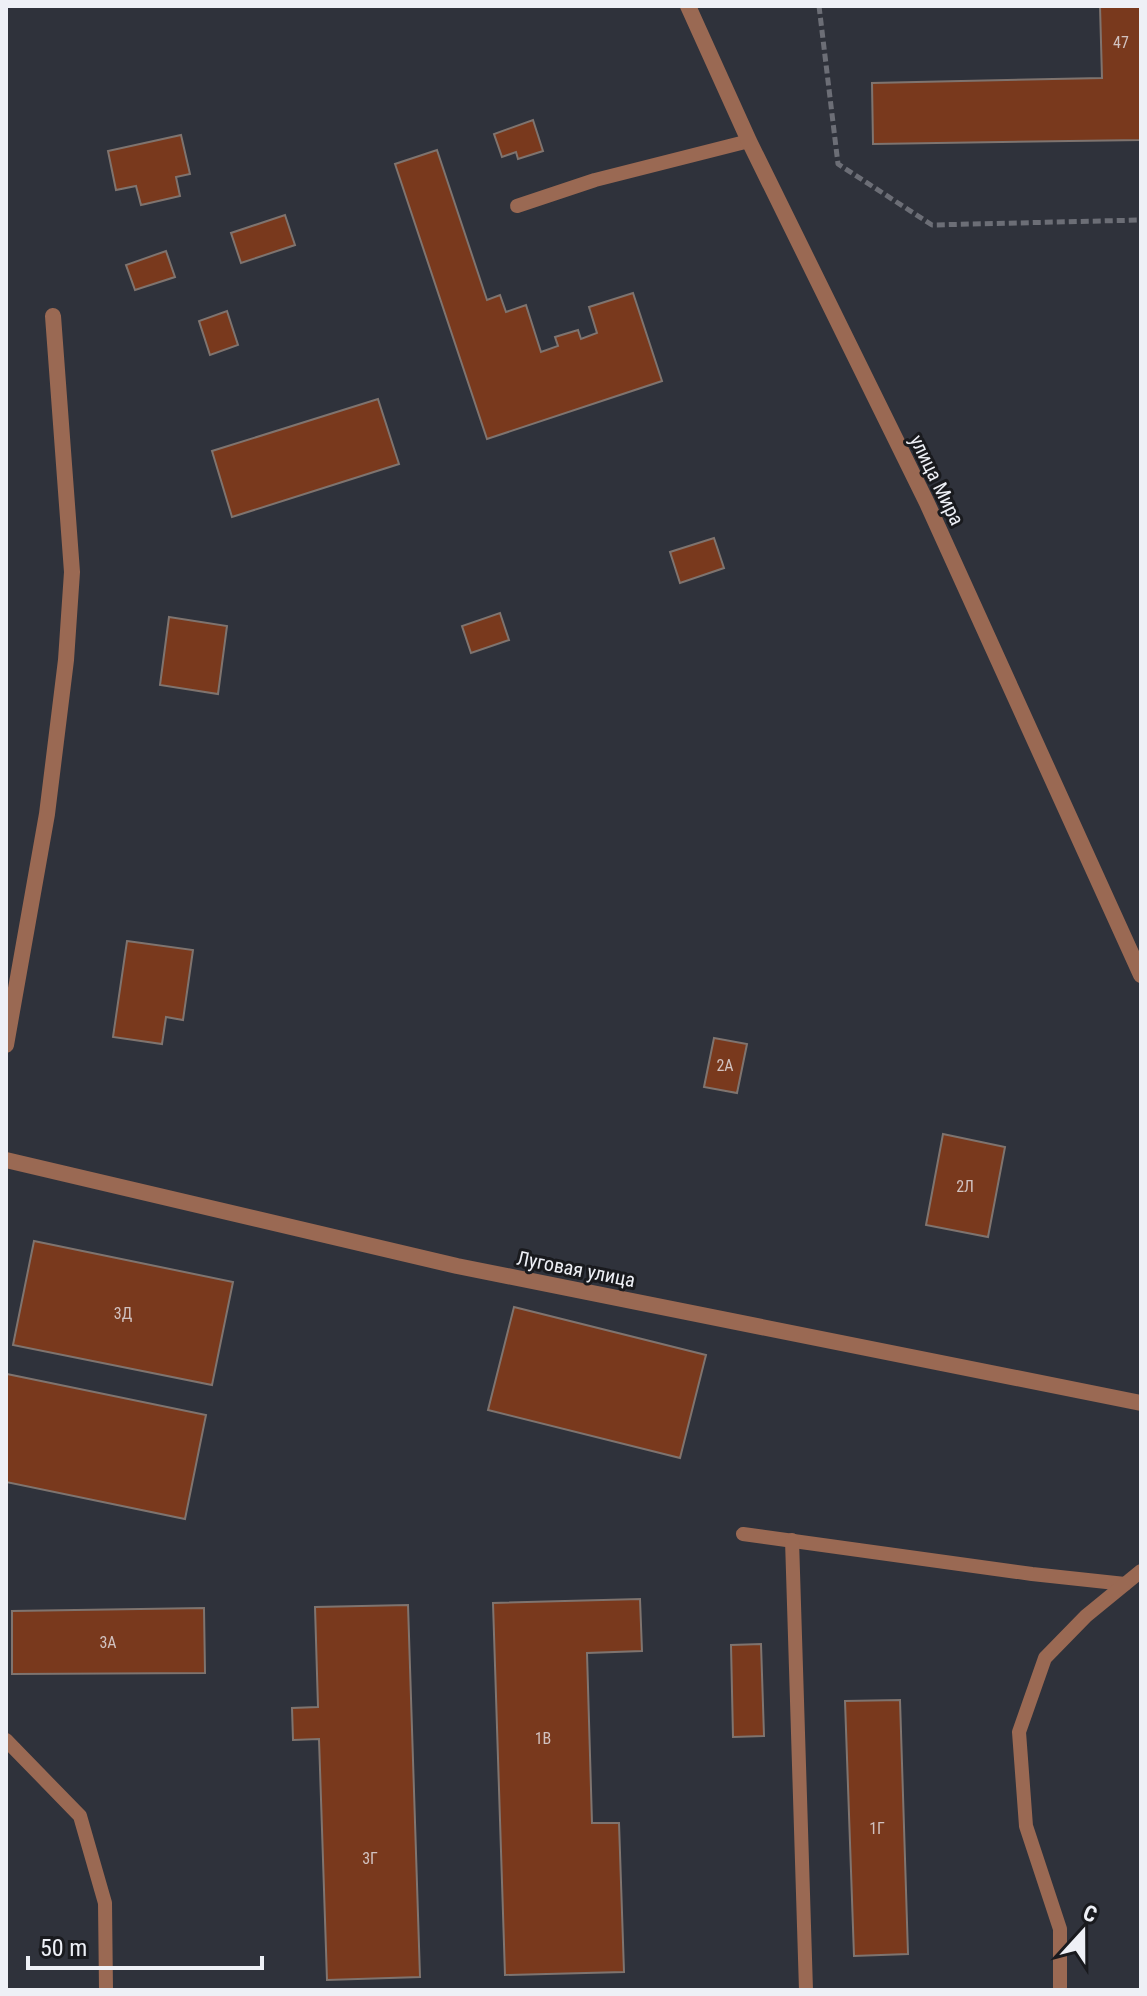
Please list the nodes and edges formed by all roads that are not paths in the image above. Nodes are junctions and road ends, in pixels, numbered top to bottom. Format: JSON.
{"nodes":[{"id":1,"x":688,"y":6,"type":"edge"},
{"id":2,"x":749,"y":141,"type":"junction"},
{"id":3,"x":517,"y":206,"type":"dead end"},
{"id":4,"x":53,"y":316,"type":"dead end"},
{"id":5,"x":1141,"y":975,"type":"edge"},
{"id":6,"x":6,"y":1045,"type":"edge"},
{"id":7,"x":6,"y":1160,"type":"edge"},
{"id":8,"x":1141,"y":1403,"type":"edge"},
{"id":9,"x":743,"y":1534,"type":"dead end"},
{"id":10,"x":792,"y":1540,"type":"junction"},
{"id":11,"x":1141,"y":1571,"type":"edge"},
{"id":12,"x":1125,"y":1584,"type":"junction"},
{"id":13,"x":6,"y":1740,"type":"edge"},
{"id":14,"x":106,"y":1990,"type":"edge"},
{"id":15,"x":806,"y":1990,"type":"edge"},
{"id":16,"x":1060,"y":1990,"type":"edge"}],
"edges":[{"from":1,"to":2,"type":"street","name":"улица Мира"},
{"from":2,"to":3,"type":"lane"},
{"from":2,"to":5,"type":"street","name":"улица Мира"},
{"from":4,"to":6,"type":"street"},
{"from":7,"to":8,"type":"street","name":"Луговая улица"},
{"from":9,"to":10,"type":"lane"},
{"from":10,"to":12,"type":"lane"},
{"from":10,"to":15,"type":"lane"},
{"from":11,"to":12,"type":"lane"},
{"from":12,"to":16,"type":"lane"},
{"from":13,"to":14,"type":"lane"}]}
